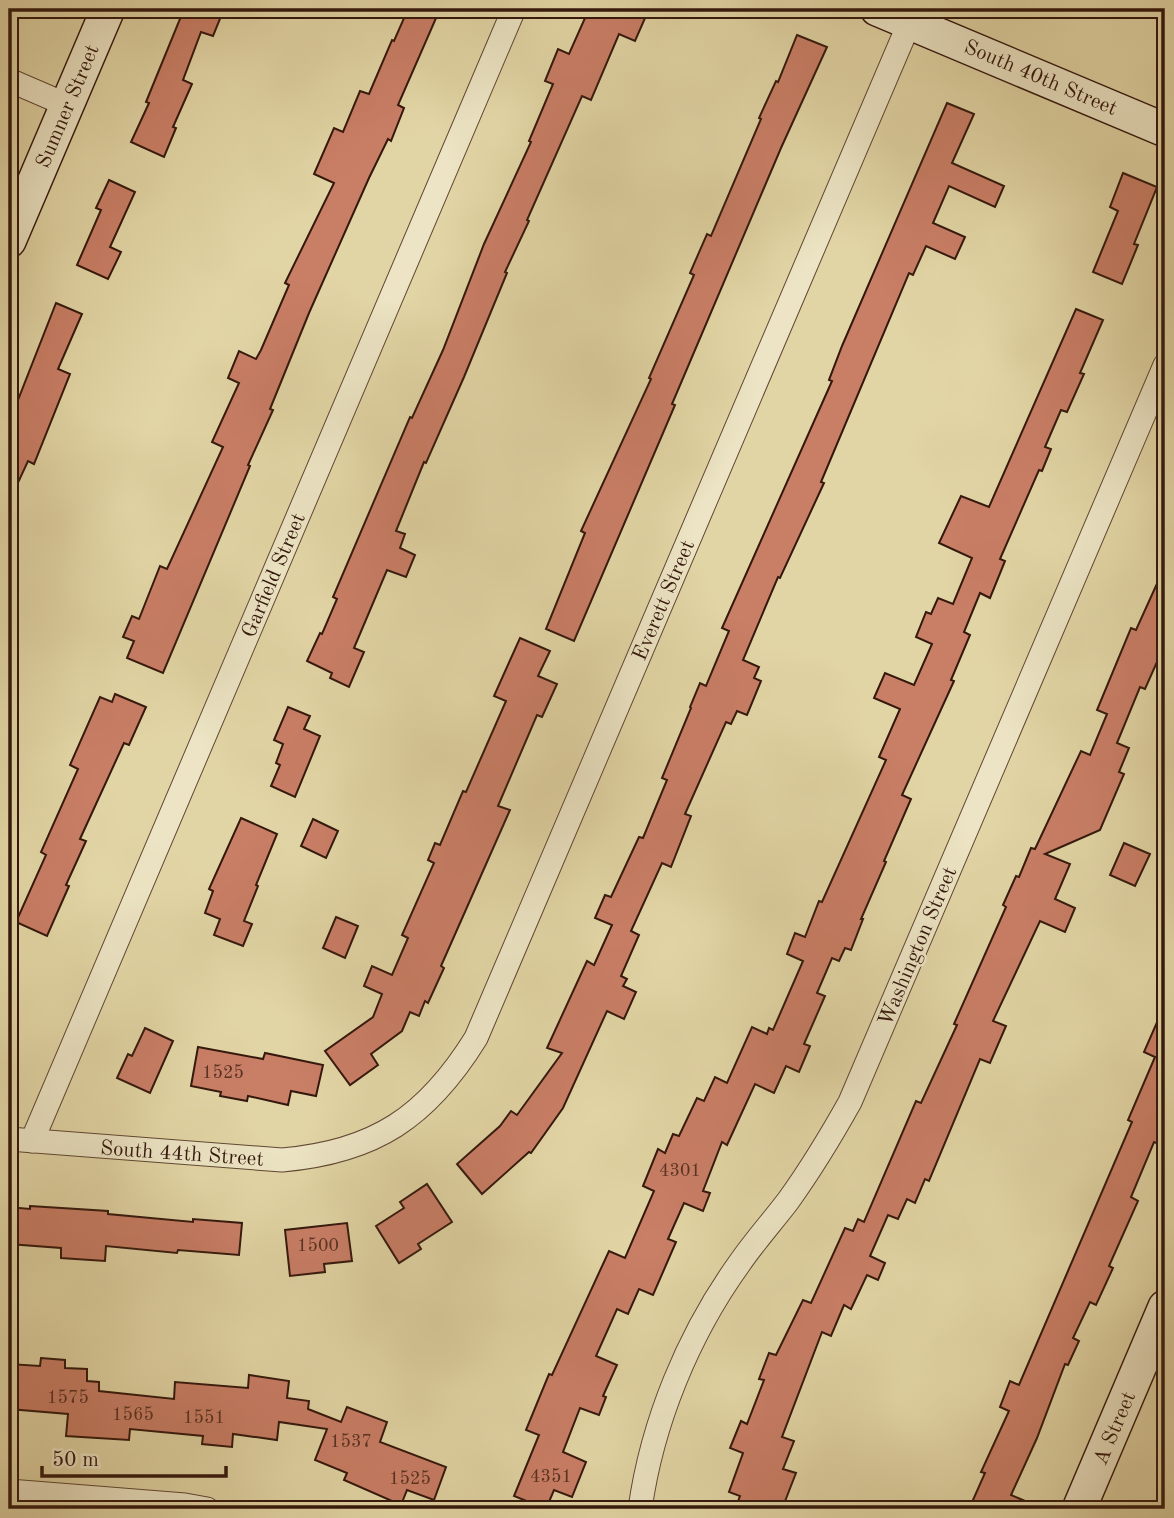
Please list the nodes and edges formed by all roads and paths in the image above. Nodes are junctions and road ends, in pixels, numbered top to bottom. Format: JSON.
{"nodes":[{"id":1,"x":108,"y":9,"type":"edge"},
{"id":2,"x":514,"y":9,"type":"edge"},
{"id":3,"x":877,"y":9,"type":"edge"},
{"id":4,"x":913,"y":16,"type":"edge"},
{"id":5,"x":9,"y":80,"type":"edge"},
{"id":6,"x":67,"y":105,"type":"junction"},
{"id":7,"x":1165,"y":130,"type":"edge"},
{"id":8,"x":9,"y":241,"type":"edge"},
{"id":9,"x":1165,"y":365,"type":"edge"},
{"id":10,"x":9,"y":1139,"type":"edge"},
{"id":11,"x":32,"y":1141,"type":"junction"},
{"id":12,"x":355,"y":1147,"type":"joint"},
{"id":13,"x":1165,"y":1307,"type":"edge"},
{"id":14,"x":9,"y":1491,"type":"edge"},
{"id":15,"x":207,"y":1509,"type":"edge"},
{"id":16,"x":640,"y":1509,"type":"edge"},
{"id":17,"x":1079,"y":1509,"type":"edge"}],
"edges":[{"from":1,"to":6,"type":"main road","name":"Sumner Street"},
{"from":2,"to":11,"type":"street","name":"Garfield Street"},
{"from":3,"to":4,"type":"main road","name":"South 40th Street"},
{"from":4,"to":7,"type":"main road","name":"South 40th Street"},
{"from":4,"to":12,"type":"street","name":"Everett Street"},
{"from":5,"to":6,"type":"street"},
{"from":6,"to":8,"type":"main road","name":"Sumner Street"},
{"from":9,"to":16,"type":"street","name":"Washington Street"},
{"from":10,"to":11,"type":"street","name":"South 44th Street"},
{"from":11,"to":12,"type":"street","name":"South 44th Street"},
{"from":13,"to":17,"type":"main road","name":"A Street"},
{"from":14,"to":15,"type":"street"}]}
